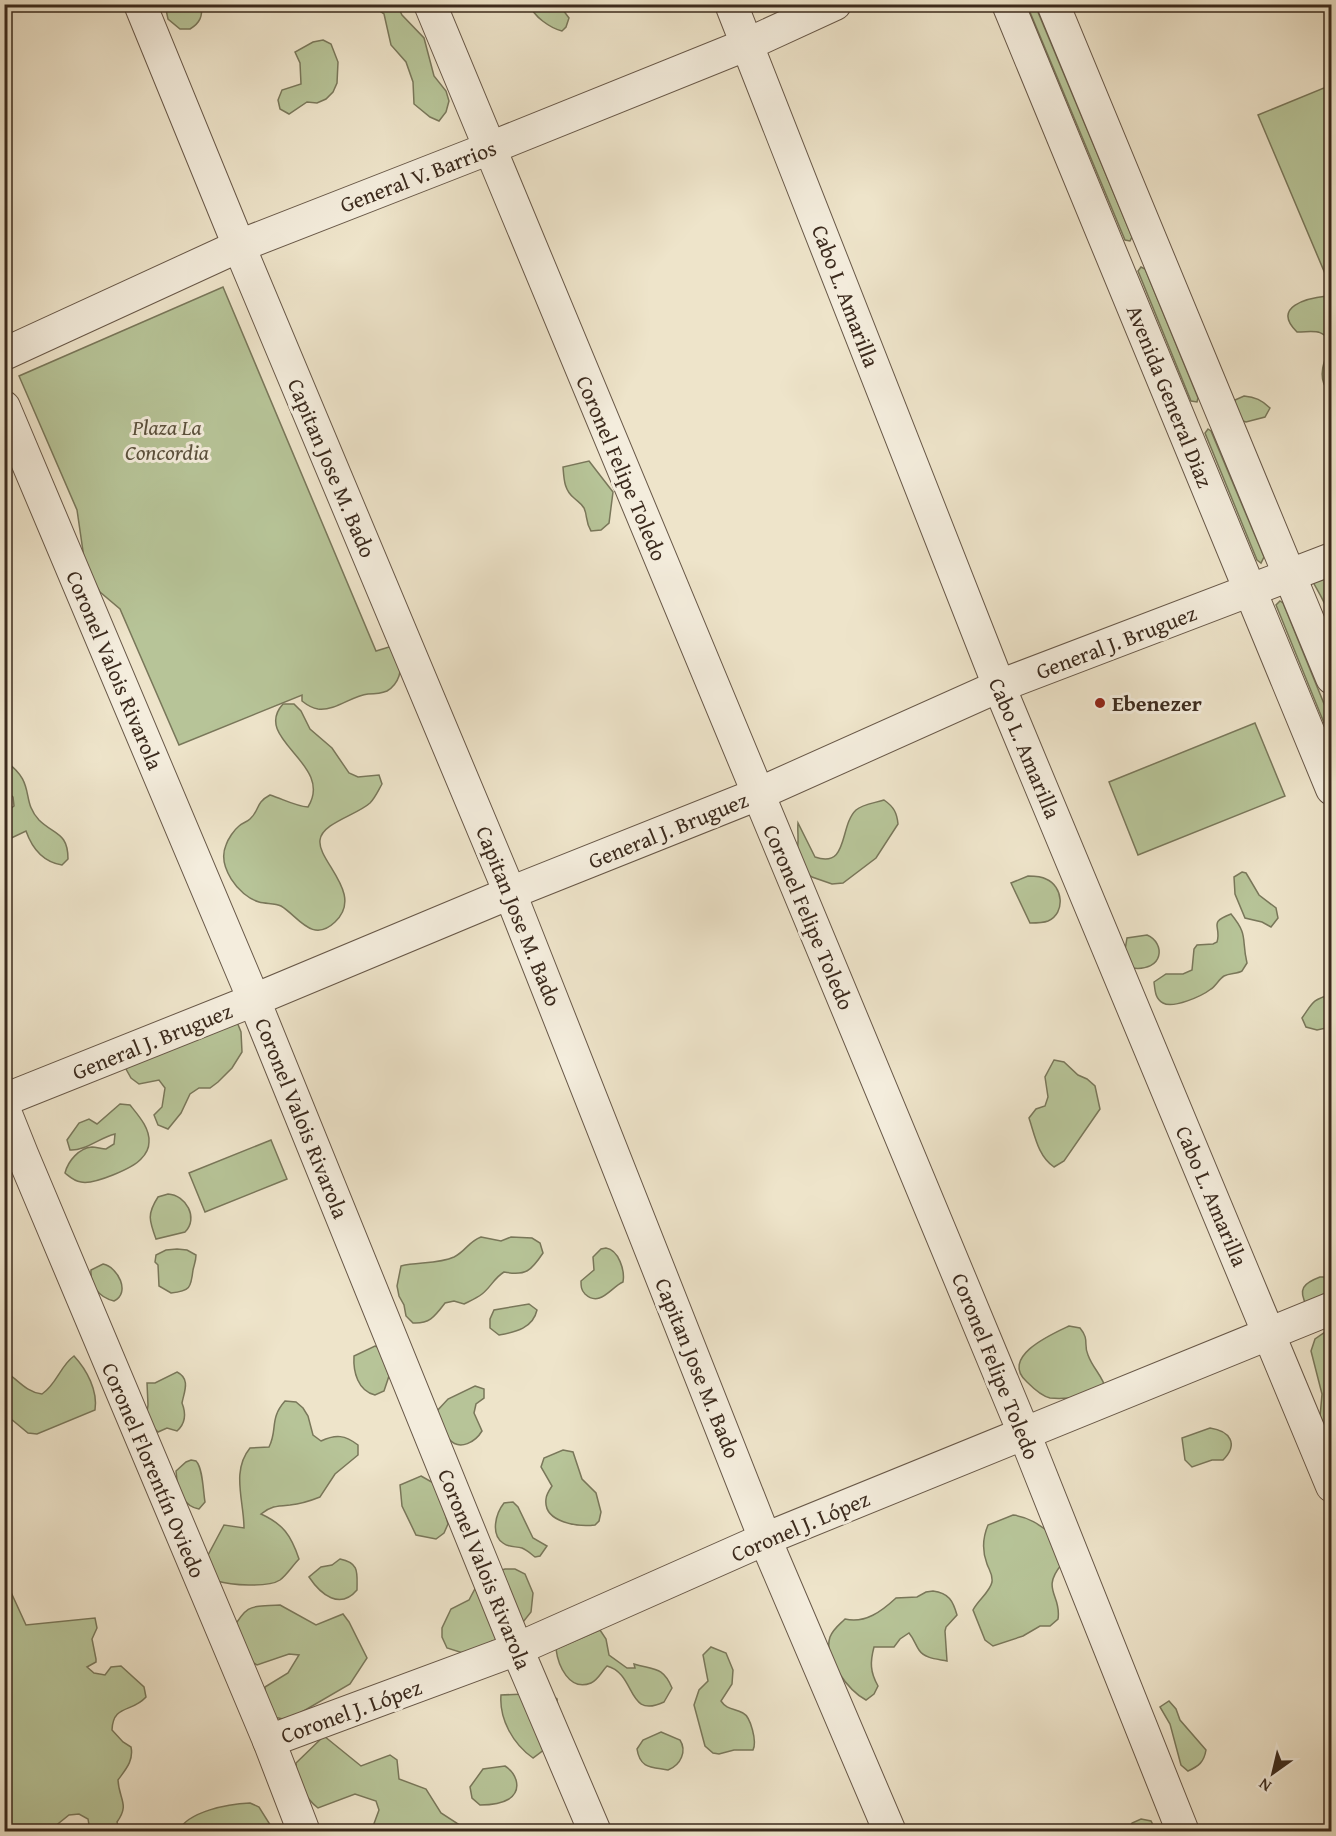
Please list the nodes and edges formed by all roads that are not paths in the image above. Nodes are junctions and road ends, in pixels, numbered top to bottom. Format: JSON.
{"nodes":[{"id":1,"x":140,"y":4,"type":"edge"},
{"id":2,"x":430,"y":4,"type":"edge"},
{"id":3,"x":731,"y":4,"type":"edge"},
{"id":4,"x":835,"y":4,"type":"edge"},
{"id":5,"x":1008,"y":4,"type":"edge"},
{"id":6,"x":1053,"y":4,"type":"edge"},
{"id":7,"x":748,"y":44,"type":"junction"},
{"id":8,"x":490,"y":148,"type":"junction"},
{"id":9,"x":239,"y":246,"type":"junction"},
{"id":10,"x":4,"y":354,"type":"edge"},
{"id":11,"x":4,"y":407,"type":"edge"},
{"id":12,"x":1332,"y":559,"type":"edge"},
{"id":13,"x":1290,"y":576,"type":"junction"},
{"id":14,"x":1250,"y":591,"type":"junction"},
{"id":15,"x":1332,"y":678,"type":"edge"},
{"id":16,"x":999,"y":686,"type":"junction"},
{"id":17,"x":1332,"y":789,"type":"edge"},
{"id":18,"x":758,"y":794,"type":"junction"},
{"id":19,"x":510,"y":893,"type":"junction"},
{"id":20,"x":254,"y":1000,"type":"junction"},
{"id":21,"x":4,"y":1100,"type":"edge"},
{"id":22,"x":4,"y":1109,"type":"edge"},
{"id":23,"x":13,"y":1157,"type":"edge"},
{"id":24,"x":1332,"y":1308,"type":"edge"},
{"id":25,"x":1269,"y":1333,"type":"junction"},
{"id":26,"x":1024,"y":1433,"type":"junction"},
{"id":27,"x":1332,"y":1486,"type":"edge"},
{"id":28,"x":765,"y":1539,"type":"junction"},
{"id":29,"x":518,"y":1649,"type":"junction"},
{"id":30,"x":269,"y":1741,"type":"junction"},
{"id":31,"x":304,"y":1832,"type":"edge"},
{"id":32,"x":595,"y":1832,"type":"edge"},
{"id":33,"x":890,"y":1832,"type":"edge"},
{"id":34,"x":1183,"y":1832,"type":"edge"}],
"edges":[{"from":1,"to":9,"type":"street","name":"Capitan Jose M. Bado"},
{"from":2,"to":8,"type":"street","name":"Coronel Felipe Toledo"},
{"from":3,"to":7,"type":"street","name":"Cabo L. Amarilla"},
{"from":4,"to":7,"type":"street","name":"General V. Barrios"},
{"from":5,"to":14,"type":"street","name":"Avenida General Diaz"},
{"from":6,"to":13,"type":"street","name":"Avenida General Diaz"},
{"from":7,"to":8,"type":"street","name":"General V. Barrios"},
{"from":7,"to":16,"type":"street","name":"Cabo L. Amarilla"},
{"from":8,"to":9,"type":"street","name":"General V. Barrios"},
{"from":8,"to":18,"type":"street","name":"Coronel Felipe Toledo"},
{"from":9,"to":10,"type":"street","name":"General V. Barrios"},
{"from":9,"to":19,"type":"street","name":"Capitan Jose M. Bado"},
{"from":11,"to":20,"type":"street","name":"Coronel Valois Rivarola"},
{"from":12,"to":13,"type":"street","name":"General J. Bruguez"},
{"from":13,"to":14,"type":"street","name":"General J. Bruguez"},
{"from":13,"to":15,"type":"street","name":"Avenida General Diaz"},
{"from":14,"to":16,"type":"street","name":"General J. Bruguez"},
{"from":14,"to":17,"type":"street","name":"Avenida General Diaz"},
{"from":16,"to":18,"type":"street","name":"General J. Bruguez"},
{"from":16,"to":25,"type":"street","name":"Cabo L. Amarilla"},
{"from":18,"to":19,"type":"street","name":"General J. Bruguez"},
{"from":18,"to":26,"type":"street","name":"Coronel Felipe Toledo"},
{"from":19,"to":20,"type":"street","name":"General J. Bruguez"},
{"from":19,"to":28,"type":"street","name":"Capitan Jose M. Bado"},
{"from":20,"to":21,"type":"street","name":"General J. Bruguez"},
{"from":20,"to":29,"type":"street","name":"Coronel Valois Rivarola"},
{"from":22,"to":23,"type":"street","name":"Coronel Florentín Oviedo"},
{"from":23,"to":30,"type":"street","name":"Coronel Florentín Oviedo"},
{"from":24,"to":25,"type":"street","name":"Coronel J. López"},
{"from":25,"to":26,"type":"street","name":"Coronel J. López"},
{"from":25,"to":27,"type":"street","name":"Cabo L. Amarilla"},
{"from":26,"to":28,"type":"street","name":"Coronel J. López"},
{"from":26,"to":34,"type":"street","name":"Coronel Felipe Toledo"},
{"from":28,"to":29,"type":"street","name":"Coronel J. López"},
{"from":28,"to":33,"type":"street","name":"Capitan Jose M. Bado"},
{"from":29,"to":30,"type":"street","name":"Coronel J. López"},
{"from":29,"to":32,"type":"street","name":"Coronel Valois Rivarola"},
{"from":30,"to":31,"type":"street","name":"Coronel Florentín Oviedo"}]}
